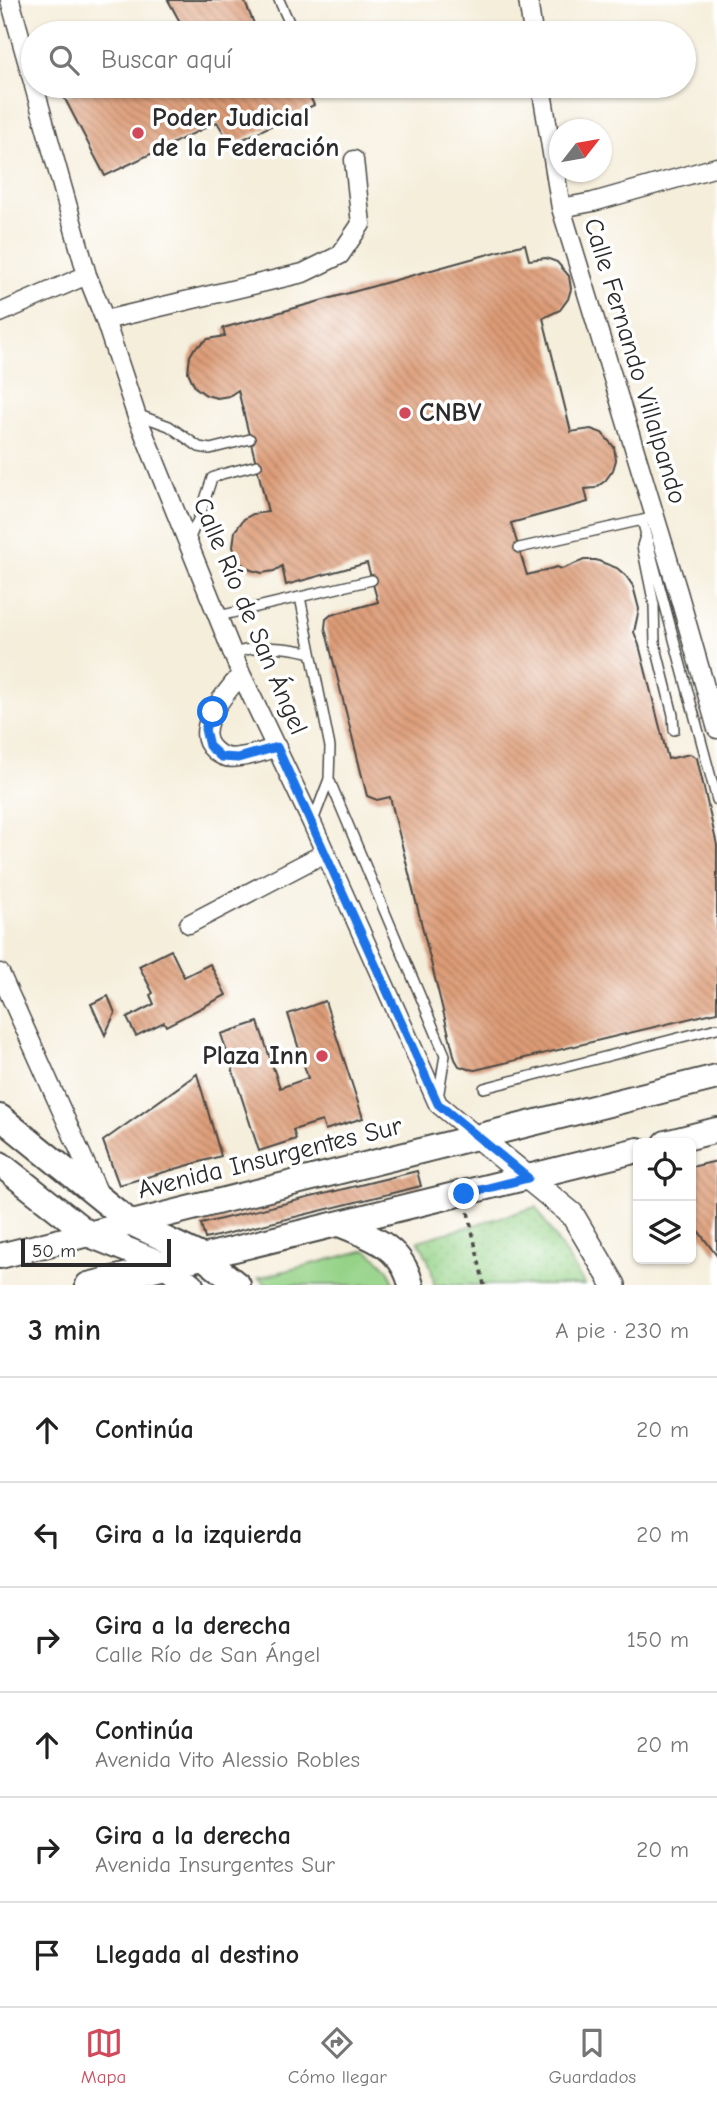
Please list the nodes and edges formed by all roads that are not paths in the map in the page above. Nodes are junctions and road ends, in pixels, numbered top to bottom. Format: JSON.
{"nodes":[{"id":1,"x":10,"y":0,"type":"edge"},
{"id":2,"x":279,"y":0,"type":"edge"},
{"id":3,"x":528,"y":0,"type":"edge"},
{"id":4,"x":289,"y":21,"type":"edge"},
{"id":5,"x":531,"y":21,"type":"edge"},
{"id":6,"x":21,"y":38,"type":"edge"},
{"id":7,"x":38,"y":98,"type":"edge"},
{"id":8,"x":543,"y":98,"type":"edge"},
{"id":9,"x":354,"y":160,"type":"dead end"},
{"id":10,"x":717,"y":167,"type":"edge"},
{"id":11,"x":561,"y":208,"type":"junction"},
{"id":12,"x":87,"y":275,"type":"junction"},
{"id":13,"x":0,"y":313,"type":"edge"},
{"id":14,"x":105,"y":320,"type":"junction"},
{"id":15,"x":136,"y":414,"type":"junction"},
{"id":16,"x":250,"y":439,"type":"dead end"},
{"id":17,"x":257,"y":465,"type":"dead end"},
{"id":18,"x":648,"y":518,"type":"junction"},
{"id":19,"x":645,"y":534,"type":"junction"},
{"id":20,"x":188,"y":542,"type":"junction"},
{"id":21,"x":519,"y":548,"type":"dead end"},
{"id":22,"x":372,"y":580,"type":"dead end"},
{"id":23,"x":300,"y":597,"type":"junction"},
{"id":24,"x":219,"y":616,"type":"junction"},
{"id":25,"x":233,"y":653,"type":"junction"},
{"id":26,"x":311,"y":653,"type":"junction"},
{"id":27,"x":242,"y":674,"type":"junction"},
{"id":28,"x":717,"y":729,"type":"edge"},
{"id":29,"x":674,"y":730,"type":"dead end"},
{"id":30,"x":277,"y":747,"type":"junction"},
{"id":31,"x":329,"y":779,"type":"junction"},
{"id":32,"x":717,"y":800,"type":"edge"},
{"id":33,"x":312,"y":823,"type":"junction"},
{"id":34,"x":325,"y":853,"type":"junction"},
{"id":35,"x":189,"y":924,"type":"dead end"},
{"id":36,"x":0,"y":973,"type":"edge"},
{"id":37,"x":717,"y":1028,"type":"edge"},
{"id":38,"x":717,"y":1077,"type":"edge"},
{"id":39,"x":484,"y":1088,"type":"dead end"},
{"id":40,"x":438,"y":1104,"type":"junction"},
{"id":41,"x":0,"y":1117,"type":"edge"},
{"id":42,"x":717,"y":1130,"type":"edge"},
{"id":43,"x":478,"y":1137,"type":"junction"},
{"id":44,"x":686,"y":1138,"type":"edge"},
{"id":45,"x":633,"y":1151,"type":"edge"},
{"id":46,"x":0,"y":1164,"type":"edge"},
{"id":47,"x":68,"y":1172,"type":"junction"},
{"id":48,"x":528,"y":1178,"type":"junction"},
{"id":49,"x":102,"y":1200,"type":"junction"},
{"id":50,"x":46,"y":1202,"type":"junction"},
{"id":51,"x":131,"y":1223,"type":"junction"},
{"id":52,"x":339,"y":1224,"type":"junction"},
{"id":53,"x":90,"y":1235,"type":"junction"},
{"id":54,"x":0,"y":1256,"type":"edge"},
{"id":55,"x":203,"y":1257,"type":"junction"},
{"id":56,"x":167,"y":1266,"type":"junction"},
{"id":57,"x":88,"y":1285,"type":"edge"},
{"id":58,"x":191,"y":1285,"type":"edge"},
{"id":59,"x":238,"y":1285,"type":"edge"},
{"id":60,"x":411,"y":1285,"type":"edge"},
{"id":61,"x":614,"y":1285,"type":"edge"}],
"edges":[{"from":1,"to":6,"type":"street","name":"Calle Río de San Ángel"},
{"from":2,"to":4,"type":"lane"},
{"from":3,"to":5,"type":"street"},
{"from":7,"to":12,"type":"street","name":"Calle Río de San Ángel"},
{"from":8,"to":11,"type":"street","name":"Calle Fernando Villalpando"},
{"from":9,"to":14,"type":"street"},
{"from":10,"to":11,"type":"street"},
{"from":11,"to":18,"type":"street","name":"Calle Fernando Villalpando"},
{"from":12,"to":13,"type":"street"},
{"from":12,"to":14,"type":"street","name":"Calle Río de San Ángel"},
{"from":14,"to":15,"type":"street","name":"Calle Río de San Ángel"},
{"from":15,"to":16,"type":"lane"},
{"from":15,"to":20,"type":"street","name":"Calle Río de San Ángel"},
{"from":17,"to":20,"type":"lane"},
{"from":18,"to":19,"type":"lane"},
{"from":18,"to":21,"type":"lane"},
{"from":18,"to":28,"type":"street","name":"Calle Fernando Villalpando"},
{"from":19,"to":29,"type":"lane"},
{"from":19,"to":32,"type":"lane"},
{"from":20,"to":24,"type":"street","name":"Calle Río de San Ángel"},
{"from":22,"to":23,"type":"lane"},
{"from":23,"to":24,"type":"lane"},
{"from":23,"to":26,"type":"lane"},
{"from":24,"to":25,"type":"street","name":"Calle Río de San Ángel"},
{"from":25,"to":26,"type":"lane"},
{"from":25,"to":27,"type":"street","name":"Calle Río de San Ángel"},
{"from":26,"to":31,"type":"lane"},
{"from":27,"to":30,"type":"street","name":"Calle Río de San Ángel"},
{"from":27,"to":30,"type":"street"},
{"from":30,"to":33,"type":"street","name":"Calle Río de San Ángel"},
{"from":31,"to":33,"type":"lane"},
{"from":31,"to":40,"type":"lane"},
{"from":33,"to":34,"type":"street","name":"Calle Río de San Ángel"},
{"from":34,"to":35,"type":"street"},
{"from":34,"to":40,"type":"street","name":"Calle Río de San Ángel"},
{"from":36,"to":49,"type":"street"},
{"from":37,"to":39,"type":"lane"},
{"from":38,"to":43,"type":"main road","name":"Avenida Insurgentes Sur"},
{"from":40,"to":43,"type":"street","name":"Calle Río de San Ángel"},
{"from":41,"to":47,"type":"main road"},
{"from":42,"to":44,"type":"main road"},
{"from":43,"to":48,"type":"street"},
{"from":43,"to":51,"type":"main road","name":"Avenida Insurgentes Sur"},
{"from":45,"to":48,"type":"main road"},
{"from":46,"to":50,"type":"main road"},
{"from":47,"to":49,"type":"main road"},
{"from":47,"to":50,"type":"main road"},
{"from":48,"to":52,"type":"main road"},
{"from":48,"to":61,"type":"street"},
{"from":49,"to":51,"type":"main road"},
{"from":50,"to":53,"type":"main road"},
{"from":51,"to":53,"type":"main road","name":"Avenida Insurgentes Sur"},
{"from":51,"to":55,"type":"main road"},
{"from":52,"to":55,"type":"main road"},
{"from":52,"to":60,"type":"main road"},
{"from":53,"to":54,"type":"main road","name":"Avenida Insurgentes Sur"},
{"from":53,"to":56,"type":"main road"},
{"from":55,"to":56,"type":"main road"},
{"from":55,"to":59,"type":"main road"},
{"from":56,"to":57,"type":"main road"},
{"from":56,"to":58,"type":"main road"}]}
